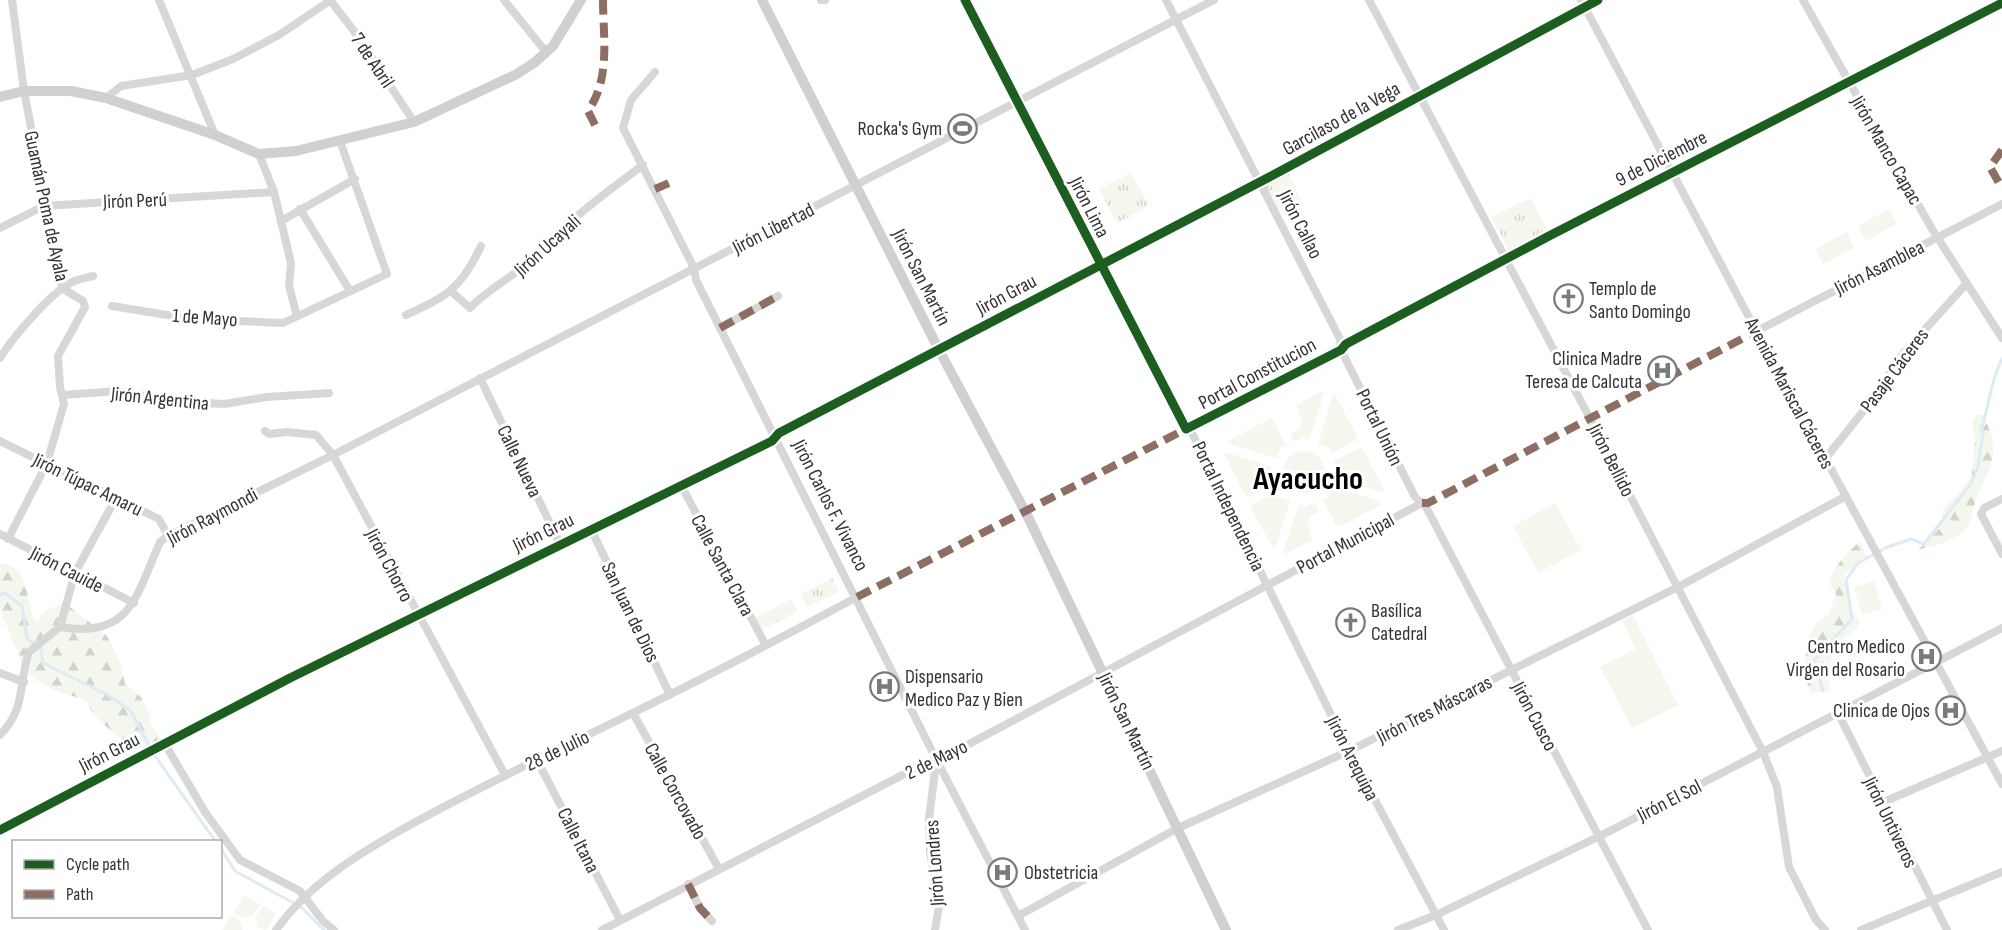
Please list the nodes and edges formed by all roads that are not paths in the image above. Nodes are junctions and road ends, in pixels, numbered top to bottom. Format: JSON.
{"nodes":[{"id":1,"x":12,"y":0,"type":"edge"},
{"id":2,"x":159,"y":0,"type":"edge"},
{"id":3,"x":330,"y":0,"type":"edge"},
{"id":4,"x":504,"y":0,"type":"edge"},
{"id":5,"x":581,"y":0,"type":"edge"},
{"id":6,"x":762,"y":0,"type":"edge"},
{"id":7,"x":964,"y":0,"type":"edge"},
{"id":8,"x":1166,"y":0,"type":"edge"},
{"id":9,"x":1214,"y":0,"type":"edge"},
{"id":10,"x":1369,"y":0,"type":"edge"},
{"id":11,"x":1598,"y":0,"type":"edge"},
{"id":12,"x":1803,"y":0,"type":"edge"},
{"id":13,"x":1583,"y":3,"type":"edge"},
{"id":14,"x":2002,"y":3,"type":"edge"},
{"id":15,"x":1175,"y":20,"type":"junction"},
{"id":16,"x":546,"y":52,"type":"junction"},
{"id":17,"x":655,"y":72,"type":"dead end"},
{"id":18,"x":192,"y":75,"type":"junction"},
{"id":19,"x":1848,"y":81,"type":"junction"},
{"id":20,"x":24,"y":91,"type":"junction"},
{"id":21,"x":1420,"y":96,"type":"junction"},
{"id":22,"x":0,"y":97,"type":"edge"},
{"id":23,"x":106,"y":98,"type":"junction"},
{"id":24,"x":1017,"y":104,"type":"junction"},
{"id":25,"x":414,"y":122,"type":"junction"},
{"id":26,"x":215,"y":135,"type":"junction"},
{"id":27,"x":340,"y":141,"type":"junction"},
{"id":28,"x":259,"y":154,"type":"junction"},
{"id":29,"x":643,"y":165,"type":"junction"},
{"id":30,"x":1672,"y":172,"type":"junction"},
{"id":31,"x":355,"y":179,"type":"junction"},
{"id":32,"x":1259,"y":182,"type":"junction"},
{"id":33,"x":856,"y":186,"type":"junction"},
{"id":34,"x":274,"y":192,"type":"junction"},
{"id":35,"x":2002,"y":204,"type":"edge"},
{"id":36,"x":44,"y":206,"type":"junction"},
{"id":37,"x":300,"y":209,"type":"junction"},
{"id":38,"x":280,"y":221,"type":"junction"},
{"id":39,"x":0,"y":228,"type":"edge"},
{"id":40,"x":1937,"y":237,"type":"junction"},
{"id":41,"x":481,"y":246,"type":"dead end"},
{"id":42,"x":1505,"y":260,"type":"junction"},
{"id":43,"x":1100,"y":266,"type":"junction"},
{"id":44,"x":694,"y":268,"type":"junction"},
{"id":45,"x":93,"y":276,"type":"dead end"},
{"id":46,"x":1966,"y":284,"type":"junction"},
{"id":47,"x":62,"y":288,"type":"junction"},
{"id":48,"x":350,"y":291,"type":"junction"},
{"id":49,"x":452,"y":292,"type":"junction"},
{"id":50,"x":778,"y":296,"type":"dead end"},
{"id":51,"x":112,"y":306,"type":"dead end"},
{"id":52,"x":406,"y":315,"type":"dead end"},
{"id":53,"x":297,"y":316,"type":"junction"},
{"id":54,"x":720,"y":328,"type":"junction"},
{"id":55,"x":1756,"y":331,"type":"junction"},
{"id":56,"x":2002,"y":338,"type":"edge"},
{"id":57,"x":939,"y":350,"type":"junction"},
{"id":58,"x":1341,"y":350,"type":"junction"},
{"id":59,"x":0,"y":358,"type":"edge"},
{"id":60,"x":480,"y":378,"type":"junction"},
{"id":61,"x":329,"y":393,"type":"dead end"},
{"id":62,"x":63,"y":395,"type":"junction"},
{"id":63,"x":1188,"y":429,"type":"junction"},
{"id":64,"x":265,"y":431,"type":"dead end"},
{"id":65,"x":776,"y":437,"type":"junction"},
{"id":66,"x":0,"y":441,"type":"edge"},
{"id":67,"x":333,"y":455,"type":"junction"},
{"id":68,"x":1825,"y":459,"type":"junction"},
{"id":69,"x":47,"y":463,"type":"junction"},
{"id":70,"x":681,"y":485,"type":"junction"},
{"id":71,"x":1846,"y":496,"type":"junction"},
{"id":72,"x":116,"y":498,"type":"junction"},
{"id":73,"x":2002,"y":499,"type":"edge"},
{"id":74,"x":1422,"y":503,"type":"junction"},
{"id":75,"x":591,"y":529,"type":"junction"},
{"id":76,"x":0,"y":534,"type":"edge"},
{"id":77,"x":168,"y":536,"type":"junction"},
{"id":78,"x":8,"y":539,"type":"junction"},
{"id":79,"x":560,"y":544,"type":"junction"},
{"id":80,"x":2002,"y":554,"type":"edge"},
{"id":81,"x":75,"y":573,"type":"junction"},
{"id":82,"x":1267,"y":584,"type":"junction"},
{"id":83,"x":1677,"y":588,"type":"junction"},
{"id":84,"x":856,"y":597,"type":"junction"},
{"id":85,"x":134,"y":603,"type":"junction"},
{"id":86,"x":417,"y":615,"type":"junction"},
{"id":87,"x":2002,"y":628,"type":"edge"},
{"id":88,"x":58,"y":630,"type":"junction"},
{"id":89,"x":765,"y":644,"type":"junction"},
{"id":90,"x":1936,"y":661,"type":"junction"},
{"id":91,"x":1511,"y":670,"type":"junction"},
{"id":92,"x":1104,"y":672,"type":"junction"},
{"id":93,"x":0,"y":673,"type":"edge"},
{"id":94,"x":24,"y":682,"type":"junction"},
{"id":95,"x":670,"y":695,"type":"junction"},
{"id":96,"x":633,"y":713,"type":"junction"},
{"id":97,"x":1838,"y":713,"type":"junction"},
{"id":98,"x":0,"y":735,"type":"edge"},
{"id":99,"x":165,"y":744,"type":"junction"},
{"id":100,"x":1349,"y":751,"type":"junction"},
{"id":101,"x":2002,"y":751,"type":"edge"},
{"id":102,"x":1763,"y":752,"type":"junction"},
{"id":103,"x":1987,"y":758,"type":"junction"},
{"id":104,"x":537,"y":760,"type":"junction"},
{"id":105,"x":937,"y":761,"type":"junction"},
{"id":106,"x":505,"y":775,"type":"junction"},
{"id":107,"x":2002,"y":784,"type":"edge"},
{"id":108,"x":1881,"y":803,"type":"junction"},
{"id":109,"x":1178,"y":828,"type":"junction"},
{"id":110,"x":0,"y":830,"type":"edge"},
{"id":111,"x":1598,"y":837,"type":"junction"},
{"id":112,"x":719,"y":869,"type":"junction"},
{"id":113,"x":2002,"y":872,"type":"edge"},
{"id":114,"x":688,"y":884,"type":"junction"},
{"id":115,"x":306,"y":897,"type":"junction"},
{"id":116,"x":1932,"y":903,"type":"junction"},
{"id":117,"x":1436,"y":915,"type":"junction"},
{"id":118,"x":1018,"y":916,"type":"junction"},
{"id":119,"x":620,"y":920,"type":"junction"},
{"id":120,"x":712,"y":921,"type":"dead end"},
{"id":121,"x":276,"y":930,"type":"edge"},
{"id":122,"x":334,"y":930,"type":"edge"},
{"id":123,"x":602,"y":930,"type":"edge"},
{"id":124,"x":935,"y":930,"type":"edge"},
{"id":125,"x":1025,"y":930,"type":"edge"},
{"id":126,"x":1226,"y":930,"type":"edge"},
{"id":127,"x":1398,"y":930,"type":"edge"},
{"id":128,"x":1444,"y":930,"type":"edge"},
{"id":129,"x":1648,"y":930,"type":"edge"},
{"id":130,"x":1825,"y":930,"type":"edge"},
{"id":131,"x":1861,"y":930,"type":"edge"},
{"id":132,"x":1947,"y":930,"type":"edge"}],
"edges":[{"from":1,"to":20,"type":"street","name":"Guamán Poma de Ayala"},
{"from":2,"to":18,"type":"street"},
{"from":3,"to":18,"type":"street"},
{"from":3,"to":25,"type":"street","name":"7 de Abril"},
{"from":4,"to":16,"type":"street"},
{"from":5,"to":16,"type":"street"},
{"from":6,"to":33,"type":"street","name":"Jirón San Martín"},
{"from":7,"to":24,"type":"street","name":"Jirón Lima"},
{"from":8,"to":15,"type":"street","name":"Jirón Callao"},
{"from":9,"to":15,"type":"street","name":"Jirón Libertad"},
{"from":10,"to":21,"type":"street","name":"Jirón Bellido"},
{"from":11,"to":13,"type":"street","name":"Garcilaso de la Vega"},
{"from":12,"to":19,"type":"street","name":"Jirón Manco Capac"},
{"from":13,"to":21,"type":"street","name":"Garcilaso de la Vega"},
{"from":13,"to":30,"type":"street","name":"Avenida Mariscal Cáceres"},
{"from":14,"to":19,"type":"street","name":"9 de Diciembre"},
{"from":15,"to":24,"type":"street","name":"Jirón Libertad"},
{"from":15,"to":32,"type":"street","name":"Jirón Callao"},
{"from":16,"to":25,"type":"street"},
{"from":17,"to":29,"type":"street"},
{"from":18,"to":23,"type":"street"},
{"from":18,"to":26,"type":"street"},
{"from":19,"to":30,"type":"street","name":"9 de Diciembre"},
{"from":19,"to":40,"type":"street","name":"Jirón Manco Capac"},
{"from":20,"to":22,"type":"street"},
{"from":20,"to":23,"type":"street"},
{"from":20,"to":36,"type":"street","name":"Guamán Poma de Ayala"},
{"from":21,"to":32,"type":"street","name":"Garcilaso de la Vega"},
{"from":21,"to":42,"type":"street","name":"Jirón Bellido"},
{"from":23,"to":26,"type":"street"},
{"from":24,"to":33,"type":"street","name":"Jirón Libertad"},
{"from":24,"to":43,"type":"street","name":"Jirón Lima"},
{"from":25,"to":27,"type":"street"},
{"from":26,"to":28,"type":"street"},
{"from":27,"to":28,"type":"street"},
{"from":27,"to":31,"type":"street"},
{"from":28,"to":34,"type":"street"},
{"from":29,"to":44,"type":"street"},
{"from":29,"to":49,"type":"street","name":"Jirón Ucayali"},
{"from":30,"to":42,"type":"street","name":"9 de Diciembre"},
{"from":30,"to":55,"type":"street","name":"Avenida Mariscal Cáceres"},
{"from":31,"to":37,"type":"street"},
{"from":31,"to":48,"type":"street","name":"1 de Mayo"},
{"from":32,"to":43,"type":"street","name":"Garcilaso de la Vega"},
{"from":32,"to":58,"type":"street","name":"Jirón Callao"},
{"from":33,"to":44,"type":"street","name":"Jirón Libertad"},
{"from":33,"to":57,"type":"street","name":"Jirón San Martín"},
{"from":34,"to":36,"type":"street","name":"Jirón Perú"},
{"from":34,"to":38,"type":"street"},
{"from":35,"to":40,"type":"street","name":"Jirón Asamblea"},
{"from":36,"to":39,"type":"street","name":"Jirón Perú"},
{"from":36,"to":47,"type":"street","name":"Guamán Poma de Ayala"},
{"from":37,"to":38,"type":"street"},
{"from":37,"to":48,"type":"street"},
{"from":38,"to":53,"type":"street"},
{"from":40,"to":46,"type":"street","name":"Jirón Manco Capac"},
{"from":40,"to":55,"type":"street","name":"Jirón Asamblea"},
{"from":41,"to":49,"type":"street"},
{"from":42,"to":58,"type":"street","name":"9 de Diciembre"},
{"from":42,"to":83,"type":"street","name":"Jirón Bellido"},
{"from":43,"to":57,"type":"street","name":"Jirón Grau"},
{"from":43,"to":63,"type":"street","name":"Jirón Lima"},
{"from":44,"to":54,"type":"street","name":"Jirón Carlos F. Vivanco"},
{"from":44,"to":60,"type":"street","name":"Jirón Libertad"},
{"from":45,"to":47,"type":"street"},
{"from":46,"to":56,"type":"street","name":"Jirón Manco Capac"},
{"from":46,"to":68,"type":"street","name":"Pasaje Cáceres"},
{"from":47,"to":59,"type":"street"},
{"from":47,"to":62,"type":"street","name":"Guamán Poma de Ayala"},
{"from":48,"to":53,"type":"street","name":"1 de Mayo"},
{"from":49,"to":52,"type":"street"},
{"from":50,"to":54,"type":"street"},
{"from":51,"to":53,"type":"street","name":"1 de Mayo"},
{"from":54,"to":65,"type":"street","name":"Jirón Carlos F. Vivanco"},
{"from":55,"to":68,"type":"street","name":"Avenida Mariscal Cáceres"},
{"from":57,"to":65,"type":"street","name":"Jirón Grau"},
{"from":57,"to":92,"type":"street","name":"Jirón San Martín"},
{"from":58,"to":63,"type":"street","name":"Portal Constitucion"},
{"from":58,"to":74,"type":"street","name":"Portal Unión"},
{"from":60,"to":67,"type":"street","name":"Jirón Libertad"},
{"from":60,"to":79,"type":"street","name":"Calle Nueva"},
{"from":61,"to":62,"type":"street","name":"Jirón Argentina"},
{"from":62,"to":69,"type":"street"},
{"from":63,"to":82,"type":"street","name":"Portal Independencia"},
{"from":64,"to":67,"type":"street","name":"Jirón Chorro"},
{"from":65,"to":70,"type":"street","name":"Jirón Grau"},
{"from":65,"to":84,"type":"street","name":"Jirón Carlos F. Vivanco"},
{"from":66,"to":69,"type":"street","name":"Jirón Túpac Amaru"},
{"from":67,"to":77,"type":"street","name":"Jirón Raymondi"},
{"from":67,"to":86,"type":"street","name":"Jirón Chorro"},
{"from":68,"to":71,"type":"street","name":"Avenida Mariscal Cáceres"},
{"from":69,"to":72,"type":"street","name":"Jirón Túpac Amaru"},
{"from":69,"to":78,"type":"street"},
{"from":70,"to":75,"type":"street","name":"Jirón Grau"},
{"from":70,"to":89,"type":"street","name":"Calle Santa Clara"},
{"from":71,"to":83,"type":"street","name":"Jirón Tres Máscaras"},
{"from":71,"to":90,"type":"street","name":"Avenida Mariscal Cáceres"},
{"from":72,"to":77,"type":"street","name":"Jirón Túpac Amaru"},
{"from":72,"to":81,"type":"street"},
{"from":73,"to":80,"type":"street"},
{"from":74,"to":82,"type":"street","name":"Portal Municipal"},
{"from":74,"to":91,"type":"street","name":"Jirón Cusco"},
{"from":75,"to":79,"type":"street","name":"Jirón Grau"},
{"from":75,"to":95,"type":"street","name":"San Juan de Dios"},
{"from":76,"to":78,"type":"street","name":"Jirón Cauide"},
{"from":77,"to":85,"type":"street","name":"Jirón Raymondi"},
{"from":78,"to":81,"type":"street","name":"Jirón Cauide"},
{"from":79,"to":86,"type":"street","name":"Jirón Grau"},
{"from":81,"to":85,"type":"street","name":"Jirón Cauide"},
{"from":81,"to":88,"type":"street"},
{"from":82,"to":92,"type":"street","name":"2 de Mayo"},
{"from":82,"to":100,"type":"street","name":"Jirón Arequipa"},
{"from":83,"to":91,"type":"street","name":"Jirón Tres Máscaras"},
{"from":83,"to":102,"type":"street","name":"Jirón Bellido"},
{"from":84,"to":89,"type":"street","name":"28 de Julio"},
{"from":84,"to":105,"type":"street","name":"Jirón Carlos F. Vivanco"},
{"from":85,"to":88,"type":"street","name":"Jirón Raymondi"},
{"from":86,"to":99,"type":"street","name":"Jirón Grau"},
{"from":86,"to":106,"type":"street","name":"Jirón Chorro"},
{"from":87,"to":90,"type":"street","name":"Jirón El Sol"},
{"from":88,"to":94,"type":"street"},
{"from":89,"to":95,"type":"street","name":"28 de Julio"},
{"from":90,"to":97,"type":"street","name":"Jirón El Sol"},
{"from":90,"to":103,"type":"street","name":"Avenida Mariscal Cáceres"},
{"from":91,"to":100,"type":"street","name":"Jirón Tres Máscaras"},
{"from":91,"to":111,"type":"street","name":"Jirón Cusco"},
{"from":92,"to":105,"type":"street","name":"2 de Mayo"},
{"from":92,"to":109,"type":"street","name":"Jirón San Martín"},
{"from":93,"to":94,"type":"street"},
{"from":94,"to":98,"type":"street"},
{"from":95,"to":96,"type":"street","name":"28 de Julio"},
{"from":96,"to":104,"type":"street","name":"28 de Julio"},
{"from":96,"to":112,"type":"street","name":"Calle Corcovado"},
{"from":97,"to":102,"type":"street","name":"Jirón El Sol"},
{"from":97,"to":108,"type":"street","name":"Jirón Untiveros"},
{"from":99,"to":110,"type":"street","name":"Jirón Grau"},
{"from":99,"to":115,"type":"street"},
{"from":100,"to":109,"type":"street","name":"Jirón Tres Máscaras"},
{"from":100,"to":117,"type":"street","name":"Jirón Arequipa"},
{"from":101,"to":103,"type":"street"},
{"from":102,"to":111,"type":"street","name":"Jirón El Sol"},
{"from":102,"to":130,"type":"street","name":"Jirón Bellido"},
{"from":103,"to":107,"type":"street","name":"Avenida Mariscal Cáceres"},
{"from":103,"to":108,"type":"street"},
{"from":104,"to":106,"type":"street","name":"28 de Julio"},
{"from":104,"to":119,"type":"street","name":"Calle Itana"},
{"from":105,"to":112,"type":"street","name":"2 de Mayo"},
{"from":105,"to":118,"type":"street","name":"Jirón Carlos F. Vivanco"},
{"from":105,"to":124,"type":"street","name":"Jirón Londres"},
{"from":106,"to":115,"type":"street","name":"28 de Julio"},
{"from":108,"to":116,"type":"street","name":"Jirón Untiveros"},
{"from":109,"to":118,"type":"street","name":"Jirón Tres Máscaras"},
{"from":109,"to":126,"type":"street","name":"Jirón San Martín"},
{"from":111,"to":117,"type":"street","name":"Jirón El Sol"},
{"from":111,"to":129,"type":"street","name":"Jirón Cusco"},
{"from":112,"to":114,"type":"street","name":"2 de Mayo"},
{"from":113,"to":116,"type":"street"},
{"from":114,"to":119,"type":"street","name":"2 de Mayo"},
{"from":114,"to":120,"type":"street"},
{"from":115,"to":121,"type":"street","name":"28 de Julio"},
{"from":115,"to":122,"type":"street"},
{"from":116,"to":131,"type":"street"},
{"from":116,"to":132,"type":"street","name":"Jirón Untiveros"},
{"from":117,"to":127,"type":"street","name":"Jirón El Sol"},
{"from":117,"to":128,"type":"street","name":"Jirón Arequipa"},
{"from":118,"to":125,"type":"street","name":"Jirón Carlos F. Vivanco"},
{"from":119,"to":123,"type":"street","name":"2 de Mayo"}]}
